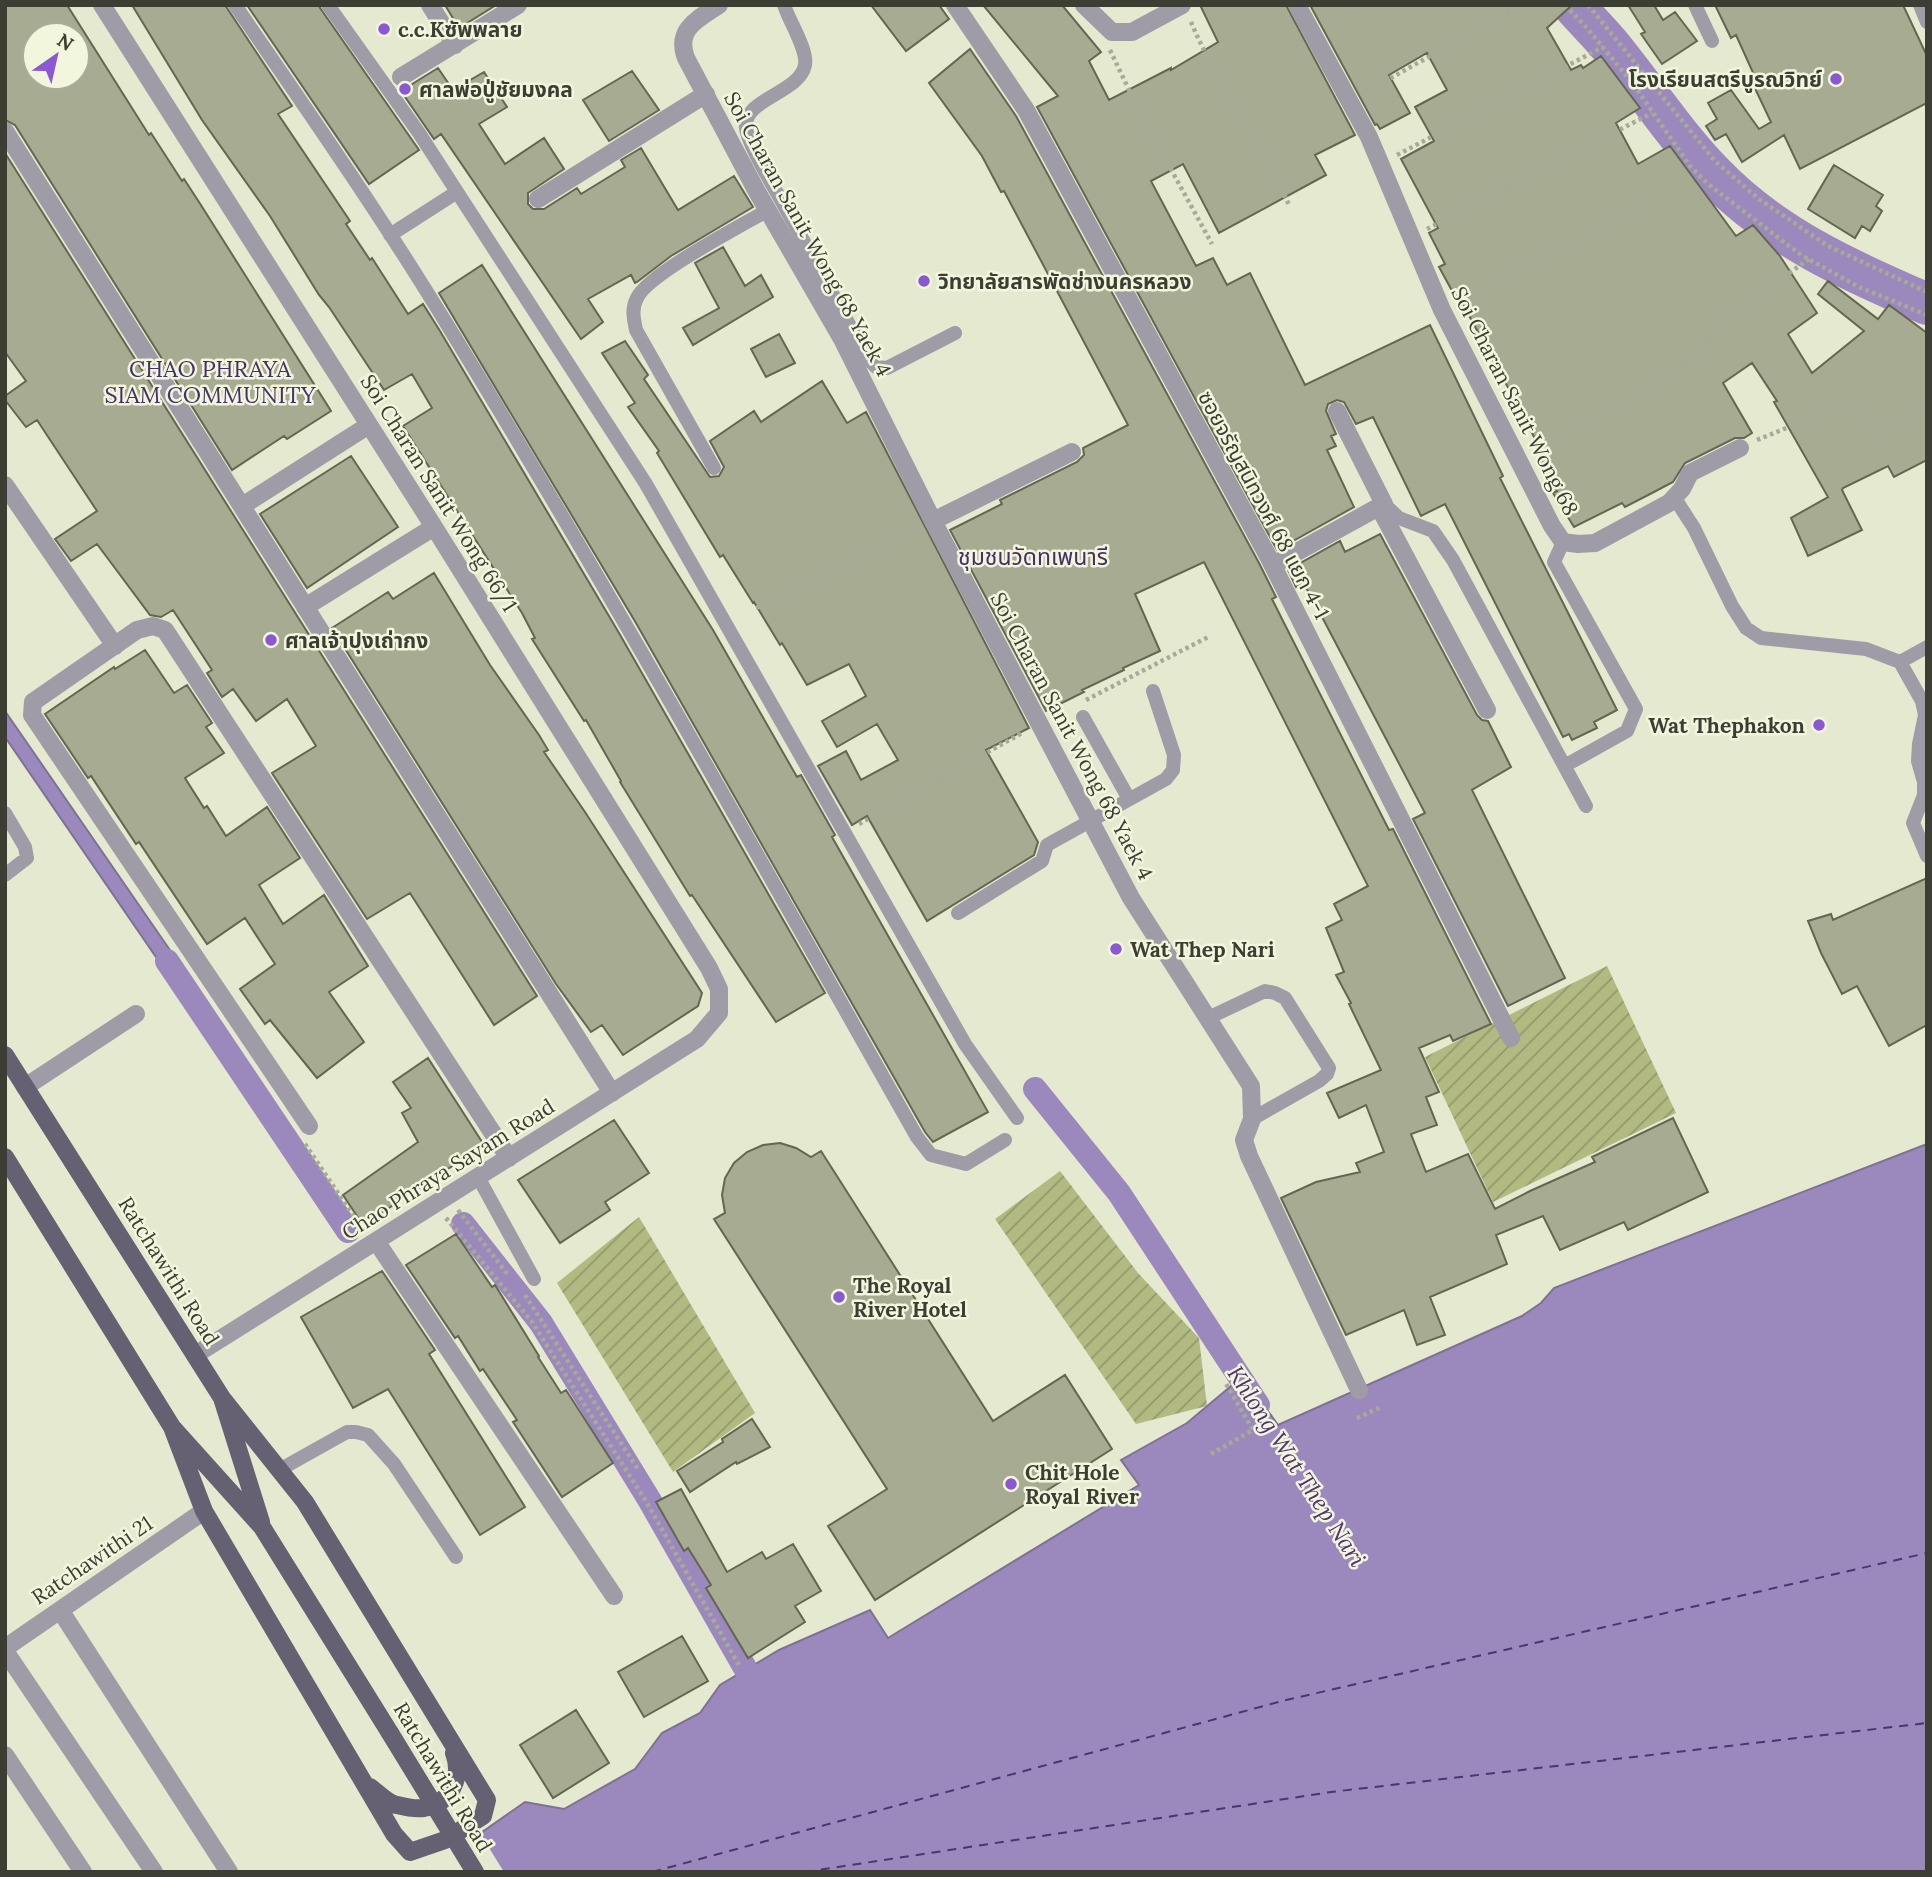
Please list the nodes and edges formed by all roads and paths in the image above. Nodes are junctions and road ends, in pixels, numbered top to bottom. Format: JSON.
{"nodes":[{"id":1,"x":102,"y":5,"type":"edge"},
{"id":2,"x":234,"y":5,"type":"edge"},
{"id":3,"x":328,"y":5,"type":"edge"},
{"id":4,"x":430,"y":5,"type":"edge"},
{"id":5,"x":518,"y":5,"type":"edge"},
{"id":6,"x":719,"y":5,"type":"edge"},
{"id":7,"x":784,"y":5,"type":"edge"},
{"id":8,"x":955,"y":5,"type":"edge"},
{"id":9,"x":1084,"y":5,"type":"edge"},
{"id":10,"x":1297,"y":5,"type":"edge"},
{"id":11,"x":1361,"y":5,"type":"edge"},
{"id":12,"x":1521,"y":5,"type":"edge"},
{"id":13,"x":1565,"y":5,"type":"edge"},
{"id":14,"x":1588,"y":5,"type":"edge"},
{"id":15,"x":1695,"y":5,"type":"edge"},
{"id":16,"x":1920,"y":5,"type":"edge"},
{"id":17,"x":1185,"y":10,"type":"edge"},
{"id":18,"x":1927,"y":22,"type":"edge"},
{"id":19,"x":1112,"y":32,"type":"junction"},
{"id":20,"x":1313,"y":33,"type":"junction"},
{"id":21,"x":1712,"y":41,"type":"dead end"},
{"id":22,"x":456,"y":45,"type":"junction"},
{"id":23,"x":1603,"y":47,"type":"junction"},
{"id":24,"x":401,"y":77,"type":"dead end"},
{"id":25,"x":706,"y":94,"type":"junction"},
{"id":26,"x":1350,"y":101,"type":"junction"},
{"id":27,"x":1653,"y":113,"type":"junction"},
{"id":28,"x":5,"y":131,"type":"edge"},
{"id":29,"x":1381,"y":164,"type":"junction"},
{"id":30,"x":457,"y":192,"type":"junction"},
{"id":31,"x":538,"y":199,"type":"dead end"},
{"id":32,"x":1652,"y":200,"type":"dead end"},
{"id":33,"x":1289,"y":205,"type":"dead end"},
{"id":34,"x":768,"y":210,"type":"junction"},
{"id":35,"x":390,"y":235,"type":"junction"},
{"id":36,"x":1410,"y":237,"type":"junction"},
{"id":37,"x":1212,"y":244,"type":"dead end"},
{"id":38,"x":1809,"y":259,"type":"junction"},
{"id":39,"x":1927,"y":292,"type":"edge"},
{"id":40,"x":1442,"y":310,"type":"junction"},
{"id":41,"x":1927,"y":315,"type":"edge"},
{"id":42,"x":955,"y":333,"type":"dead end"},
{"id":43,"x":1927,"y":409,"type":"edge"},
{"id":44,"x":1337,"y":411,"type":"dead end"},
{"id":45,"x":369,"y":425,"type":"junction"},
{"id":46,"x":1740,"y":447,"type":"joint"},
{"id":47,"x":1072,"y":452,"type":"dead end"},
{"id":48,"x":1520,"y":464,"type":"junction"},
{"id":49,"x":713,"y":468,"type":"dead end"},
{"id":50,"x":5,"y":485,"type":"edge"},
{"id":51,"x":1674,"y":497,"type":"junction"},
{"id":52,"x":1382,"y":505,"type":"junction"},
{"id":53,"x":242,"y":506,"type":"junction"},
{"id":54,"x":933,"y":521,"type":"junction"},
{"id":55,"x":434,"y":527,"type":"junction"},
{"id":56,"x":1563,"y":542,"type":"junction"},
{"id":57,"x":1273,"y":565,"type":"junction"},
{"id":58,"x":306,"y":607,"type":"junction"},
{"id":59,"x":757,"y":608,"type":"dead end"},
{"id":60,"x":1210,"y":636,"type":"dead end"},
{"id":61,"x":115,"y":646,"type":"junction"},
{"id":62,"x":1927,"y":647,"type":"edge"},
{"id":63,"x":1900,"y":662,"type":"junction"},
{"id":64,"x":1153,"y":691,"type":"dead end"},
{"id":65,"x":1487,"y":710,"type":"dead end"},
{"id":66,"x":1079,"y":711,"type":"joint"},
{"id":67,"x":1039,"y":724,"type":"junction"},
{"id":68,"x":1566,"y":765,"type":"junction"},
{"id":69,"x":1129,"y":799,"type":"junction"},
{"id":70,"x":1586,"y":806,"type":"dead end"},
{"id":71,"x":5,"y":813,"type":"edge"},
{"id":72,"x":1090,"y":820,"type":"junction"},
{"id":73,"x":857,"y":825,"type":"dead end"},
{"id":74,"x":1927,"y":856,"type":"edge"},
{"id":75,"x":5,"y":875,"type":"edge"},
{"id":76,"x":958,"y":913,"type":"dead end"},
{"id":77,"x":719,"y":1013,"type":"joint"},
{"id":78,"x":136,"y":1014,"type":"dead end"},
{"id":79,"x":1208,"y":1018,"type":"junction"},
{"id":80,"x":1511,"y":1038,"type":"dead end"},
{"id":81,"x":5,"y":1055,"type":"edge"},
{"id":82,"x":25,"y":1087,"type":"junction"},
{"id":83,"x":612,"y":1093,"type":"junction"},
{"id":84,"x":1017,"y":1118,"type":"dead end"},
{"id":85,"x":1252,"y":1119,"type":"junction"},
{"id":86,"x":309,"y":1126,"type":"joint"},
{"id":87,"x":1004,"y":1140,"type":"dead end"},
{"id":88,"x":5,"y":1157,"type":"edge"},
{"id":89,"x":509,"y":1158,"type":"junction"},
{"id":90,"x":478,"y":1177,"type":"junction"},
{"id":91,"x":457,"y":1209,"type":"dead end"},
{"id":92,"x":445,"y":1217,"type":"dead end"},
{"id":93,"x":369,"y":1235,"type":"junction"},
{"id":94,"x":509,"y":1275,"type":"dead end"},
{"id":95,"x":534,"y":1279,"type":"dead end"},
{"id":96,"x":517,"y":1286,"type":"dead end"},
{"id":97,"x":195,"y":1355,"type":"junction"},
{"id":98,"x":1225,"y":1382,"type":"dead end"},
{"id":99,"x":1359,"y":1390,"type":"dead end"},
{"id":100,"x":222,"y":1398,"type":"junction"},
{"id":101,"x":1381,"y":1407,"type":"dead end"},
{"id":102,"x":1356,"y":1418,"type":"dead end"},
{"id":103,"x":172,"y":1427,"type":"junction"},
{"id":104,"x":1211,"y":1454,"type":"dead end"},
{"id":105,"x":279,"y":1470,"type":"junction"},
{"id":106,"x":639,"y":1471,"type":"dead end"},
{"id":107,"x":204,"y":1511,"type":"junction"},
{"id":108,"x":262,"y":1527,"type":"junction"},
{"id":109,"x":456,"y":1557,"type":"dead end"},
{"id":110,"x":614,"y":1596,"type":"dead end"},
{"id":111,"x":60,"y":1610,"type":"junction"},
{"id":112,"x":8,"y":1642,"type":"edge"},
{"id":113,"x":740,"y":1667,"type":"dead end"},
{"id":114,"x":448,"y":1739,"type":"junction"},
{"id":115,"x":5,"y":1755,"type":"edge"},
{"id":116,"x":362,"y":1780,"type":"junction"},
{"id":117,"x":83,"y":1872,"type":"edge"},
{"id":118,"x":154,"y":1872,"type":"edge"},
{"id":119,"x":229,"y":1872,"type":"edge"},
{"id":120,"x":475,"y":1872,"type":"edge"}],
"edges":[{"from":1,"to":45,"type":"street","name":"Soi Charan Sanit Wong 66/1"},
{"from":2,"to":35,"type":"lane"},
{"from":3,"to":30,"type":"lane"},
{"from":4,"to":22,"type":"street"},
{"from":5,"to":22,"type":"street"},
{"from":6,"to":25,"type":"street","name":"Soi Charan Sanit Wong 68 Yaek 4"},
{"from":7,"to":42,"type":"lane"},
{"from":8,"to":57,"type":"street","name":"ซอยจรัญสนิทวงศ์ 68 แยก 4-1"},
{"from":9,"to":19,"type":"street"},
{"from":10,"to":20,"type":"street","name":"Soi Charan Sanit Wong 68"},
{"from":11,"to":20,"type":"path"},
{"from":12,"to":26,"type":"path"},
{"from":13,"to":23,"type":"path"},
{"from":14,"to":39,"type":"path"},
{"from":15,"to":21,"type":"lane"},
{"from":16,"to":18,"type":"lane"},
{"from":17,"to":19,"type":"street"},
{"from":17,"to":33,"type":"path"},
{"from":19,"to":37,"type":"path"},
{"from":20,"to":26,"type":"street","name":"Soi Charan Sanit Wong 68"},
{"from":22,"to":24,"type":"street"},
{"from":23,"to":27,"type":"path"},
{"from":23,"to":29,"type":"path"},
{"from":25,"to":31,"type":"street"},
{"from":25,"to":34,"type":"street","name":"Soi Charan Sanit Wong 68 Yaek 4"},
{"from":26,"to":29,"type":"street","name":"Soi Charan Sanit Wong 68"},
{"from":27,"to":36,"type":"path"},
{"from":27,"to":38,"type":"path"},
{"from":28,"to":53,"type":"street"},
{"from":29,"to":36,"type":"street","name":"Soi Charan Sanit Wong 68"},
{"from":30,"to":35,"type":"lane"},
{"from":30,"to":84,"type":"lane"},
{"from":32,"to":40,"type":"path"},
{"from":34,"to":49,"type":"lane"},
{"from":34,"to":54,"type":"street","name":"Soi Charan Sanit Wong 68 Yaek 4"},
{"from":35,"to":87,"type":"lane"},
{"from":36,"to":40,"type":"street","name":"Soi Charan Sanit Wong 68"},
{"from":38,"to":41,"type":"path"},
{"from":38,"to":48,"type":"path"},
{"from":40,"to":48,"type":"street","name":"Soi Charan Sanit Wong 68"},
{"from":43,"to":46,"type":"path"},
{"from":44,"to":52,"type":"street"},
{"from":45,"to":53,"type":"street"},
{"from":45,"to":55,"type":"street","name":"Soi Charan Sanit Wong 66/1"},
{"from":46,"to":51,"type":"street","name":"Soi Charan Sanit Wong 68"},
{"from":47,"to":54,"type":"street"},
{"from":48,"to":56,"type":"street","name":"Soi Charan Sanit Wong 68"},
{"from":50,"to":61,"type":"street"},
{"from":51,"to":56,"type":"street","name":"Soi Charan Sanit Wong 68"},
{"from":51,"to":63,"type":"lane"},
{"from":52,"to":57,"type":"street"},
{"from":52,"to":65,"type":"street"},
{"from":52,"to":68,"type":"lane"},
{"from":53,"to":58,"type":"street"},
{"from":54,"to":59,"type":"path"},
{"from":54,"to":67,"type":"street","name":"Soi Charan Sanit Wong 68 Yaek 4"},
{"from":55,"to":58,"type":"street"},
{"from":55,"to":77,"type":"street","name":"Soi Charan Sanit Wong 66/1"},
{"from":56,"to":68,"type":"lane"},
{"from":57,"to":80,"type":"street","name":"ซอยจรัญสนิทวงศ์ 68 แยก 4-1"},
{"from":58,"to":83,"type":"street"},
{"from":60,"to":66,"type":"path"},
{"from":61,"to":86,"type":"street"},
{"from":61,"to":89,"type":"street"},
{"from":62,"to":63,"type":"lane"},
{"from":63,"to":74,"type":"lane"},
{"from":64,"to":69,"type":"lane"},
{"from":66,"to":69,"type":"lane"},
{"from":67,"to":72,"type":"street","name":"Soi Charan Sanit Wong 68 Yaek 4"},
{"from":67,"to":73,"type":"path"},
{"from":68,"to":70,"type":"lane"},
{"from":69,"to":72,"type":"lane"},
{"from":71,"to":75,"type":"lane"},
{"from":72,"to":76,"type":"lane"},
{"from":72,"to":79,"type":"street","name":"Soi Charan Sanit Wong 68 Yaek 4"},
{"from":77,"to":83,"type":"street","name":"Chao Phraya Sayam Road"},
{"from":78,"to":82,"type":"street"},
{"from":79,"to":85,"type":"street","name":"Soi Charan Sanit Wong 68 Yaek 4"},
{"from":79,"to":85,"type":"lane"},
{"from":81,"to":82,"type":"main road","name":"Ratchawithi Road"},
{"from":82,"to":97,"type":"main road","name":"Ratchawithi Road"},
{"from":83,"to":89,"type":"street","name":"Chao Phraya Sayam Road"},
{"from":85,"to":99,"type":"street","name":"Soi Charan Sanit Wong 68 Yaek 4"},
{"from":86,"to":93,"type":"path"},
{"from":88,"to":103,"type":"main road","name":"Ratchawithi Road"},
{"from":89,"to":90,"type":"street","name":"Chao Phraya Sayam Road"},
{"from":90,"to":93,"type":"street","name":"Chao Phraya Sayam Road"},
{"from":90,"to":95,"type":"lane"},
{"from":91,"to":94,"type":"path"},
{"from":92,"to":113,"type":"path"},
{"from":93,"to":97,"type":"street","name":"Chao Phraya Sayam Road"},
{"from":93,"to":110,"type":"street"},
{"from":96,"to":106,"type":"path"},
{"from":97,"to":100,"type":"main road","name":"Ratchawithi Road"},
{"from":98,"to":104,"type":"path"},
{"from":100,"to":105,"type":"main road"},
{"from":100,"to":108,"type":"main road","name":"Ratchawithi Road"},
{"from":101,"to":102,"type":"path"},
{"from":103,"to":107,"type":"main road"},
{"from":103,"to":108,"type":"main road","name":"Ratchawithi Road"},
{"from":105,"to":109,"type":"lane"},
{"from":105,"to":114,"type":"main road"},
{"from":107,"to":111,"type":"street","name":"Ratchawithi 21"},
{"from":107,"to":116,"type":"main road"},
{"from":108,"to":120,"type":"main road","name":"Ratchawithi Road","bridge":true},
{"from":111,"to":112,"type":"street","name":"Ratchawithi 21"},
{"from":111,"to":119,"type":"street"},
{"from":112,"to":118,"type":"street"},
{"from":114,"to":116,"type":"main road"},
{"from":114,"to":116,"type":"main road"},
{"from":115,"to":117,"type":"street"}]}
